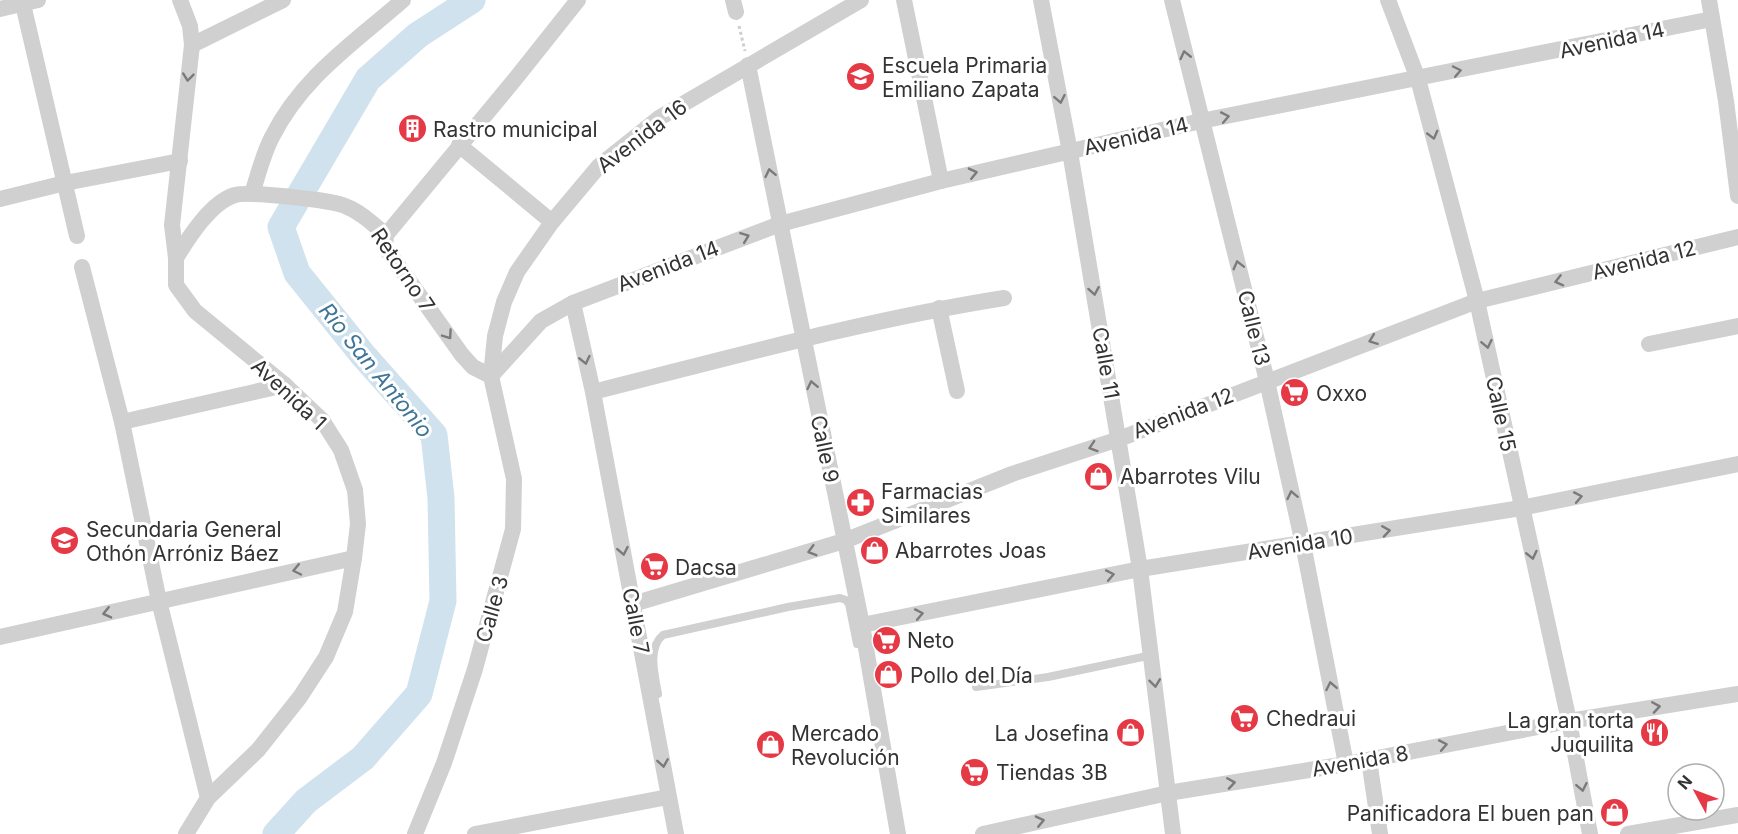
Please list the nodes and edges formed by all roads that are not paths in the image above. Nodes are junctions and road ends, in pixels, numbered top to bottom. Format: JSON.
{"nodes":[{"id":1,"x":180,"y":0,"type":"edge"},
{"id":2,"x":283,"y":0,"type":"edge"},
{"id":3,"x":403,"y":0,"type":"edge"},
{"id":4,"x":578,"y":0,"type":"edge"},
{"id":5,"x":861,"y":0,"type":"edge"},
{"id":6,"x":904,"y":0,"type":"edge"},
{"id":7,"x":1041,"y":0,"type":"edge"},
{"id":8,"x":1172,"y":0,"type":"edge"},
{"id":9,"x":1388,"y":0,"type":"edge"},
{"id":10,"x":1709,"y":0,"type":"edge"},
{"id":11,"x":28,"y":1,"type":"edge"},
{"id":12,"x":0,"y":9,"type":"edge"},
{"id":13,"x":1712,"y":19,"type":"junction"},
{"id":14,"x":192,"y":45,"type":"junction"},
{"id":15,"x":748,"y":65,"type":"junction"},
{"id":16,"x":1418,"y":79,"type":"junction"},
{"id":17,"x":1732,"y":102,"type":"edge"},
{"id":18,"x":1201,"y":121,"type":"junction"},
{"id":19,"x":459,"y":145,"type":"junction"},
{"id":20,"x":1070,"y":152,"type":"junction"},
{"id":21,"x":180,"y":161,"type":"junction"},
{"id":22,"x":941,"y":181,"type":"junction"},
{"id":23,"x":65,"y":183,"type":"junction"},
{"id":24,"x":256,"y":194,"type":"junction"},
{"id":25,"x":1738,"y":196,"type":"edge"},
{"id":26,"x":0,"y":199,"type":"edge"},
{"id":27,"x":552,"y":222,"type":"junction"},
{"id":28,"x":780,"y":224,"type":"junction"},
{"id":29,"x":386,"y":235,"type":"junction"},
{"id":30,"x":77,"y":236,"type":"dead end"},
{"id":31,"x":1738,"y":237,"type":"edge"},
{"id":32,"x":176,"y":258,"type":"junction"},
{"id":33,"x":82,"y":267,"type":"dead end"},
{"id":34,"x":1004,"y":298,"type":"dead end"},
{"id":35,"x":1477,"y":301,"type":"junction"},
{"id":36,"x":573,"y":303,"type":"junction"},
{"id":37,"x":939,"y":308,"type":"junction"},
{"id":38,"x":1738,"y":326,"type":"edge"},
{"id":39,"x":802,"y":339,"type":"junction"},
{"id":40,"x":1649,"y":344,"type":"dead end"},
{"id":41,"x":490,"y":376,"type":"junction"},
{"id":42,"x":1267,"y":381,"type":"junction"},
{"id":43,"x":285,"y":385,"type":"junction"},
{"id":44,"x":957,"y":391,"type":"dead end"},
{"id":45,"x":593,"y":392,"type":"junction"},
{"id":46,"x":122,"y":422,"type":"junction"},
{"id":47,"x":1119,"y":438,"type":"junction"},
{"id":48,"x":1738,"y":464,"type":"edge"},
{"id":49,"x":1521,"y":508,"type":"junction"},
{"id":50,"x":844,"y":541,"type":"junction"},
{"id":51,"x":1303,"y":544,"type":"junction"},
{"id":52,"x":354,"y":558,"type":"junction"},
{"id":53,"x":1140,"y":569,"type":"junction"},
{"id":54,"x":159,"y":601,"type":"junction"},
{"id":55,"x":633,"y":604,"type":"junction"},
{"id":56,"x":862,"y":625,"type":"junction"},
{"id":57,"x":0,"y":637,"type":"edge"},
{"id":58,"x":1152,"y":655,"type":"junction"},
{"id":59,"x":868,"y":658,"type":"junction"},
{"id":60,"x":976,"y":687,"type":"dead end"},
{"id":61,"x":1738,"y":694,"type":"edge"},
{"id":62,"x":1569,"y":721,"type":"junction"},
{"id":63,"x":658,"y":730,"type":"junction"},
{"id":64,"x":1369,"y":760,"type":"junction"},
{"id":65,"x":1346,"y":764,"type":"junction"},
{"id":66,"x":1168,"y":793,"type":"junction"},
{"id":67,"x":668,"y":797,"type":"junction"},
{"id":68,"x":208,"y":798,"type":"junction"},
{"id":69,"x":1738,"y":815,"type":"edge"},
{"id":70,"x":186,"y":834,"type":"edge"},
{"id":71,"x":415,"y":834,"type":"edge"},
{"id":72,"x":475,"y":834,"type":"edge"},
{"id":73,"x":676,"y":834,"type":"edge"},
{"id":74,"x":898,"y":834,"type":"edge"},
{"id":75,"x":982,"y":834,"type":"edge"},
{"id":76,"x":1173,"y":834,"type":"edge"},
{"id":77,"x":1380,"y":834,"type":"edge"},
{"id":78,"x":1590,"y":834,"type":"edge"},
{"id":79,"x":1628,"y":834,"type":"edge"}],
"edges":[{"from":1,"to":14,"type":"street","name":"Avenida 1"},
{"from":2,"to":14,"type":"street"},
{"from":3,"to":24,"type":"street"},
{"from":4,"to":19,"type":"street"},
{"from":5,"to":15,"type":"street","name":"Avenida 16"},
{"from":6,"to":22,"type":"street"},
{"from":7,"to":20,"type":"street","name":"Calle 11","one_way":true},
{"from":18,"to":8,"type":"street","name":"Calle 13","one_way":true},
{"from":9,"to":16,"type":"street","name":"Calle 15"},
{"from":10,"to":13,"type":"street"},
{"from":11,"to":12,"type":"street"},
{"from":11,"to":23,"type":"street"},
{"from":16,"to":13,"type":"street","name":"Avenida 14","one_way":true},
{"from":13,"to":17,"type":"street"},
{"from":14,"to":21,"type":"street","name":"Avenida 1","one_way":true},
{"from":15,"to":27,"type":"street","name":"Avenida 16"},
{"from":28,"to":15,"type":"street","name":"Calle 9","one_way":true},
{"from":18,"to":16,"type":"street","name":"Avenida 14","one_way":true},
{"from":16,"to":35,"type":"street","name":"Calle 15","one_way":true},
{"from":17,"to":25,"type":"street"},
{"from":18,"to":20,"type":"street","name":"Avenida 14"},
{"from":42,"to":18,"type":"street","name":"Calle 13","one_way":true},
{"from":19,"to":27,"type":"street"},
{"from":19,"to":29,"type":"street"},
{"from":22,"to":20,"type":"street","name":"Avenida 14","one_way":true},
{"from":20,"to":47,"type":"street","name":"Calle 11","one_way":true},
{"from":21,"to":23,"type":"street"},
{"from":21,"to":32,"type":"street","name":"Avenida 1"},
{"from":22,"to":28,"type":"street","name":"Avenida 14"},
{"from":23,"to":26,"type":"street"},
{"from":23,"to":30,"type":"street"},
{"from":24,"to":29,"type":"street","name":"Retorno 7"},
{"from":24,"to":32,"type":"street","name":"Retorno 7"},
{"from":27,"to":41,"type":"street","name":"Avenida 16"},
{"from":36,"to":28,"type":"street","name":"Avenida 14","one_way":true},
{"from":28,"to":39,"type":"street","name":"Calle 9"},
{"from":29,"to":41,"type":"street","name":"Retorno 7","one_way":true},
{"from":31,"to":35,"type":"street","name":"Avenida 12","one_way":true},
{"from":32,"to":43,"type":"street","name":"Avenida 1"},
{"from":33,"to":46,"type":"street"},
{"from":34,"to":37,"type":"street"},
{"from":35,"to":42,"type":"street","name":"Avenida 12","one_way":true},
{"from":35,"to":49,"type":"street","name":"Calle 15","one_way":true},
{"from":36,"to":41,"type":"street"},
{"from":36,"to":45,"type":"street","name":"Calle 7","one_way":true},
{"from":37,"to":39,"type":"street"},
{"from":37,"to":44,"type":"street"},
{"from":38,"to":40,"type":"street"},
{"from":39,"to":45,"type":"street"},
{"from":50,"to":39,"type":"street","name":"Calle 9","one_way":true},
{"from":41,"to":71,"type":"street","name":"Calle 3"},
{"from":42,"to":47,"type":"street","name":"Avenida 12"},
{"from":51,"to":42,"type":"street","name":"Calle 13","one_way":true},
{"from":43,"to":46,"type":"street"},
{"from":43,"to":52,"type":"street","name":"Avenida 1"},
{"from":45,"to":55,"type":"street","name":"Calle 7","one_way":true},
{"from":46,"to":54,"type":"street"},
{"from":47,"to":50,"type":"street","name":"Avenida 12","one_way":true},
{"from":47,"to":53,"type":"street","name":"Calle 11"},
{"from":49,"to":48,"type":"street","name":"Avenida 10","one_way":true},
{"from":51,"to":49,"type":"street","name":"Avenida 10","one_way":true},
{"from":49,"to":62,"type":"street","name":"Calle 15","one_way":true},
{"from":50,"to":55,"type":"street","name":"Avenida 12","one_way":true},
{"from":50,"to":56,"type":"street","name":"Calle 9"},
{"from":51,"to":53,"type":"street","name":"Avenida 10"},
{"from":65,"to":51,"type":"street","name":"Calle 13","one_way":true},
{"from":52,"to":54,"type":"street","one_way":true},
{"from":52,"to":68,"type":"street","name":"Avenida 1"},
{"from":56,"to":53,"type":"street","name":"Avenida 10","one_way":true},
{"from":53,"to":58,"type":"street","name":"Calle 11"},
{"from":54,"to":57,"type":"street","one_way":true},
{"from":54,"to":68,"type":"street"},
{"from":55,"to":63,"type":"street","name":"Calle 7"},
{"from":56,"to":59,"type":"street","name":"Calle 9"},
{"from":58,"to":60,"type":"lane"},
{"from":58,"to":66,"type":"street","name":"Calle 11","one_way":true},
{"from":59,"to":63,"type":"lane"},
{"from":59,"to":74,"type":"street","name":"Calle 9"},
{"from":62,"to":61,"type":"street","name":"Avenida 8","one_way":true},
{"from":64,"to":62,"type":"street","name":"Avenida 8","one_way":true},
{"from":62,"to":78,"type":"street","name":"Calle 15","one_way":true},
{"from":63,"to":67,"type":"street","name":"Calle 7","one_way":true},
{"from":64,"to":65,"type":"street","name":"Avenida 8"},
{"from":64,"to":77,"type":"street"},
{"from":66,"to":65,"type":"street","name":"Avenida 8","one_way":true},
{"from":75,"to":66,"type":"street","name":"Avenida 8","one_way":true},
{"from":66,"to":76,"type":"street","name":"Calle 11"},
{"from":67,"to":72,"type":"street"},
{"from":67,"to":73,"type":"street","name":"Calle 7"},
{"from":68,"to":70,"type":"street","name":"Avenida 1"},
{"from":69,"to":79,"type":"street"}]}
